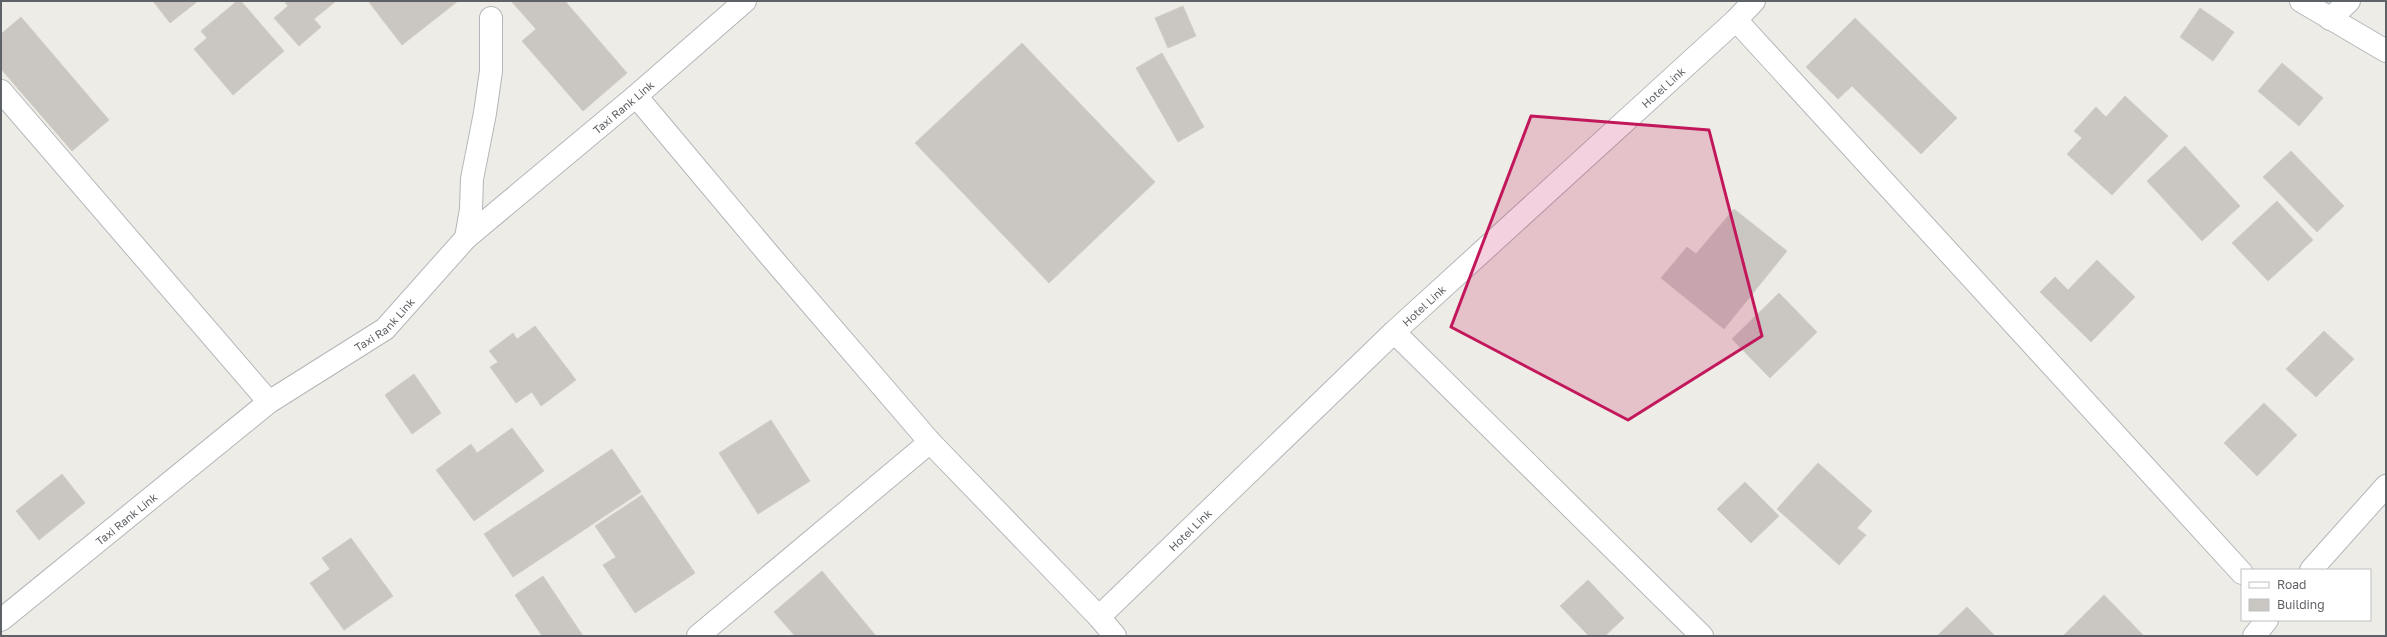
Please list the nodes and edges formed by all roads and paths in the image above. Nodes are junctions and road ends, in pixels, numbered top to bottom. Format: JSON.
{"nodes":[{"id":1,"x":745,"y":1,"type":"edge"},
{"id":2,"x":1754,"y":1,"type":"edge"},
{"id":3,"x":2300,"y":1,"type":"edge"},
{"id":4,"x":2349,"y":1,"type":"edge"},
{"id":5,"x":491,"y":18,"type":"dead end"},
{"id":6,"x":2330,"y":19,"type":"junction"},
{"id":7,"x":1736,"y":20,"type":"junction"},
{"id":8,"x":2386,"y":51,"type":"edge"},
{"id":9,"x":1,"y":91,"type":"edge"},
{"id":10,"x":636,"y":96,"type":"junction"},
{"id":11,"x":466,"y":238,"type":"junction"},
{"id":12,"x":1394,"y":332,"type":"junction"},
{"id":13,"x":269,"y":402,"type":"junction"},
{"id":14,"x":930,"y":442,"type":"junction"},
{"id":15,"x":2386,"y":486,"type":"edge"},
{"id":16,"x":2312,"y":569,"type":"edge"},
{"id":17,"x":2241,"y":572,"type":"edge"},
{"id":18,"x":1099,"y":616,"type":"junction"},
{"id":19,"x":1,"y":620,"type":"edge"},
{"id":20,"x":2266,"y":621,"type":"edge"},
{"id":21,"x":698,"y":636,"type":"edge"},
{"id":22,"x":1115,"y":636,"type":"edge"},
{"id":23,"x":1702,"y":636,"type":"edge"},
{"id":24,"x":2254,"y":636,"type":"edge"}],
"edges":[{"from":1,"to":10,"type":"street","name":"Taxi Rank Link"},
{"from":2,"to":7,"type":"street","name":"Hotel Link"},
{"from":3,"to":6,"type":"street"},
{"from":4,"to":6,"type":"street"},
{"from":5,"to":11,"type":"street"},
{"from":6,"to":8,"type":"street"},
{"from":7,"to":12,"type":"street","name":"Hotel Link"},
{"from":7,"to":17,"type":"street"},
{"from":9,"to":13,"type":"street"},
{"from":10,"to":11,"type":"street","name":"Taxi Rank Link"},
{"from":10,"to":14,"type":"street"},
{"from":11,"to":13,"type":"street","name":"Taxi Rank Link"},
{"from":12,"to":18,"type":"street","name":"Hotel Link"},
{"from":12,"to":23,"type":"street"},
{"from":13,"to":19,"type":"street","name":"Taxi Rank Link"},
{"from":14,"to":18,"type":"street"},
{"from":14,"to":21,"type":"street"},
{"from":15,"to":16,"type":"street"},
{"from":18,"to":22,"type":"street"},
{"from":20,"to":24,"type":"street"}]}
